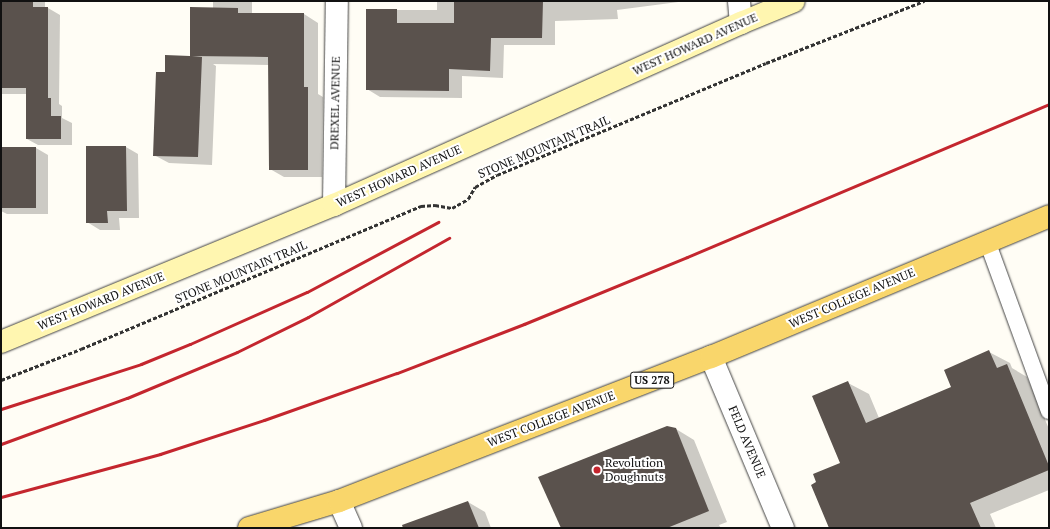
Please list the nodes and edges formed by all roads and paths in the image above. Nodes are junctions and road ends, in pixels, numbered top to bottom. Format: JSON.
{"nodes":[{"id":1,"x":337,"y":1,"type":"edge"},
{"id":2,"x":739,"y":1,"type":"edge"},
{"id":3,"x":794,"y":1,"type":"edge"},
{"id":4,"x":924,"y":1,"type":"edge"},
{"id":5,"x":741,"y":23,"type":"junction"},
{"id":6,"x":334,"y":205,"type":"junction"},
{"id":7,"x":1049,"y":216,"type":"edge"},
{"id":8,"x":988,"y":241,"type":"junction"},
{"id":9,"x":1,"y":342,"type":"edge"},
{"id":10,"x":711,"y":357,"type":"junction"},
{"id":11,"x":1,"y":380,"type":"edge"},
{"id":12,"x":1049,"y":411,"type":"edge"},
{"id":13,"x":339,"y":501,"type":"junction"},
{"id":14,"x":249,"y":528,"type":"edge"},
{"id":15,"x":351,"y":528,"type":"edge"},
{"id":16,"x":783,"y":528,"type":"edge"}],
"edges":[{"from":1,"to":6,"type":"street","name":"DREXEL AVENUE"},
{"from":2,"to":5,"type":"street"},
{"from":3,"to":5,"type":"main road","name":"WEST HOWARD AVENUE"},
{"from":4,"to":11,"type":"path","name":"STONE MOUNTAIN TRAIL"},
{"from":5,"to":6,"type":"main road","name":"WEST HOWARD AVENUE"},
{"from":6,"to":9,"type":"main road","name":"WEST HOWARD AVENUE"},
{"from":7,"to":8,"type":"main road","name":"WEST COLLEGE AVENUE","number":"US 278"},
{"from":8,"to":10,"type":"main road","name":"WEST COLLEGE AVENUE","number":"US 278"},
{"from":8,"to":12,"type":"lane"},
{"from":10,"to":13,"type":"main road","name":"WEST COLLEGE AVENUE","number":"US 278"},
{"from":10,"to":16,"type":"street","name":"FELD AVENUE"},
{"from":13,"to":14,"type":"main road","name":"WEST COLLEGE AVENUE","number":"US 278"},
{"from":13,"to":15,"type":"street"}]}
